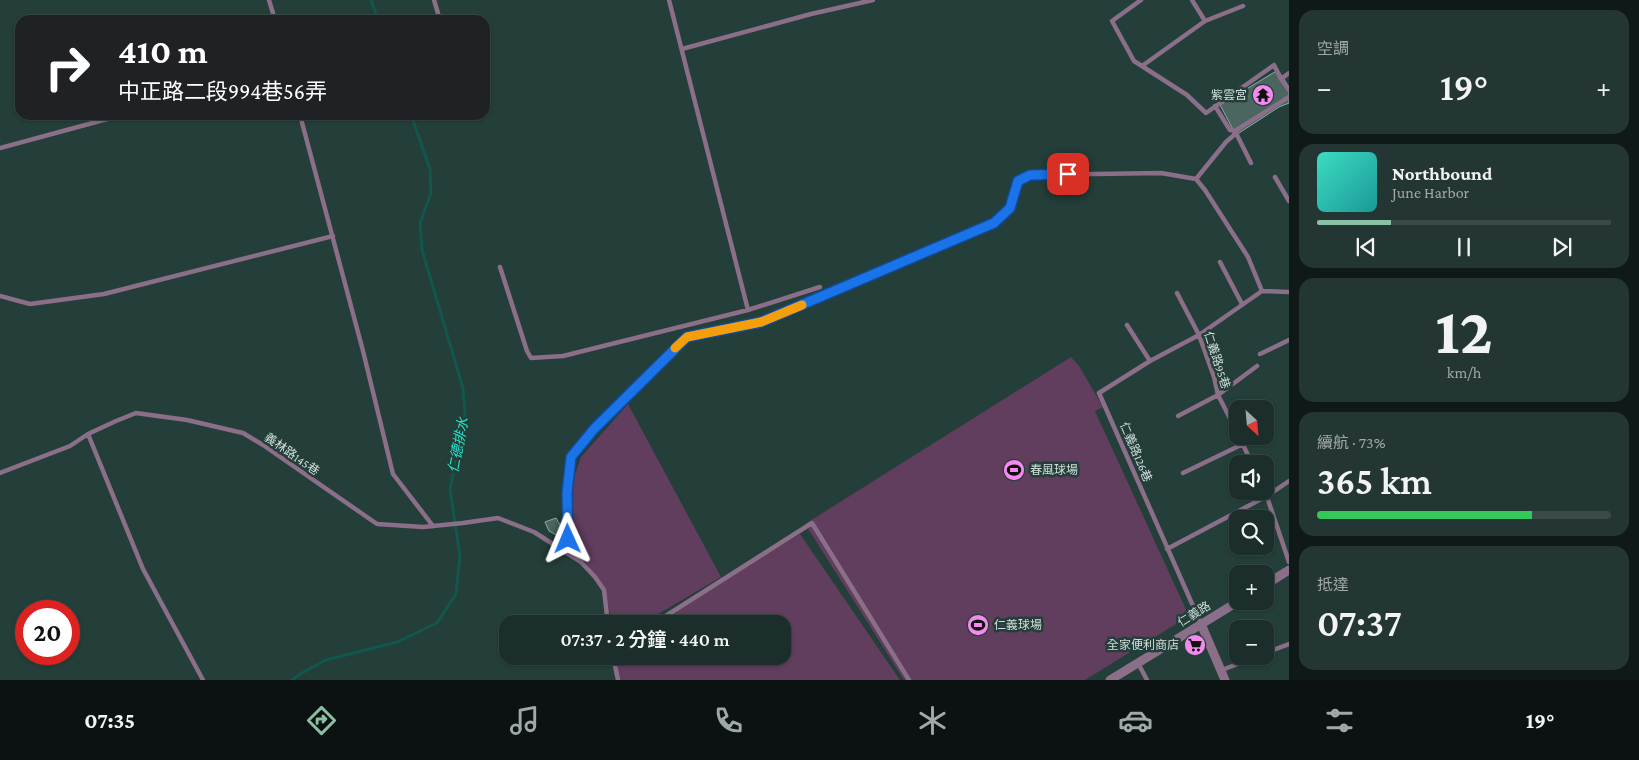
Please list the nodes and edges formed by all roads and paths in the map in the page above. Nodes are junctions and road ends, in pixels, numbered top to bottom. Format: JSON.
{"nodes":[{"id":1,"x":269,"y":0,"type":"edge"},
{"id":2,"x":434,"y":0,"type":"edge"},
{"id":3,"x":669,"y":0,"type":"edge"},
{"id":4,"x":873,"y":0,"type":"edge"},
{"id":5,"x":1142,"y":0,"type":"edge"},
{"id":6,"x":1192,"y":0,"type":"edge"},
{"id":7,"x":1242,"y":6,"type":"dead end"},
{"id":8,"x":274,"y":15,"type":"edge"},
{"id":9,"x":438,"y":15,"type":"edge"},
{"id":10,"x":1205,"y":21,"type":"junction"},
{"id":11,"x":682,"y":49,"type":"junction"},
{"id":12,"x":1142,"y":66,"type":"junction"},
{"id":13,"x":1289,"y":73,"type":"edge"},
{"id":14,"x":1281,"y":79,"type":"junction"},
{"id":15,"x":1289,"y":90,"type":"edge"},
{"id":16,"x":1289,"y":97,"type":"edge"},
{"id":17,"x":1215,"y":106,"type":"junction"},
{"id":18,"x":104,"y":120,"type":"edge"},
{"id":19,"x":301,"y":120,"type":"edge"},
{"id":20,"x":1235,"y":131,"type":"junction"},
{"id":21,"x":0,"y":148,"type":"edge"},
{"id":22,"x":1251,"y":163,"type":"dead end"},
{"id":23,"x":1275,"y":177,"type":"dead end"},
{"id":24,"x":1196,"y":179,"type":"junction"},
{"id":25,"x":1289,"y":201,"type":"edge"},
{"id":26,"x":332,"y":236,"type":"junction"},
{"id":27,"x":1220,"y":262,"type":"dead end"},
{"id":28,"x":500,"y":268,"type":"dead end"},
{"id":29,"x":820,"y":287,"type":"dead end"},
{"id":30,"x":1262,"y":291,"type":"junction"},
{"id":31,"x":1177,"y":293,"type":"dead end"},
{"id":32,"x":1289,"y":293,"type":"edge"},
{"id":33,"x":0,"y":296,"type":"edge"},
{"id":34,"x":1242,"y":304,"type":"junction"},
{"id":35,"x":748,"y":310,"type":"junction"},
{"id":36,"x":1128,"y":325,"type":"dead end"},
{"id":37,"x":1199,"y":335,"type":"junction"},
{"id":38,"x":1289,"y":340,"type":"edge"},
{"id":39,"x":1260,"y":354,"type":"dead end"},
{"id":40,"x":1150,"y":361,"type":"junction"},
{"id":41,"x":1257,"y":366,"type":"dead end"},
{"id":42,"x":1218,"y":395,"type":"junction"},
{"id":43,"x":1178,"y":416,"type":"dead end"},
{"id":44,"x":1229,"y":417,"type":"edge"},
{"id":45,"x":88,"y":434,"type":"junction"},
{"id":46,"x":1241,"y":445,"type":"edge"},
{"id":47,"x":0,"y":473,"type":"edge"},
{"id":48,"x":1183,"y":473,"type":"dead end"},
{"id":49,"x":1289,"y":481,"type":"edge"},
{"id":50,"x":1274,"y":489,"type":"edge"},
{"id":51,"x":1254,"y":500,"type":"edge"},
{"id":52,"x":1268,"y":500,"type":"edge"},
{"id":53,"x":433,"y":526,"type":"junction"},
{"id":54,"x":1167,"y":549,"type":"junction"},
{"id":55,"x":568,"y":554,"type":"junction"},
{"id":56,"x":1289,"y":562,"type":"edge"},
{"id":57,"x":1289,"y":570,"type":"edge"},
{"id":58,"x":1274,"y":579,"type":"edge"},
{"id":59,"x":1229,"y":607,"type":"edge"},
{"id":60,"x":607,"y":615,"type":"edge"},
{"id":61,"x":667,"y":615,"type":"edge"},
{"id":62,"x":1201,"y":624,"type":"junction"},
{"id":63,"x":1289,"y":644,"type":"edge"},
{"id":64,"x":1274,"y":650,"type":"edge"},
{"id":65,"x":1138,"y":663,"type":"junction"},
{"id":66,"x":615,"y":665,"type":"edge"},
{"id":67,"x":1236,"y":665,"type":"edge"},
{"id":68,"x":1221,"y":671,"type":"junction"},
{"id":69,"x":203,"y":680,"type":"edge"},
{"id":70,"x":618,"y":680,"type":"edge"},
{"id":71,"x":909,"y":680,"type":"edge"},
{"id":72,"x":1110,"y":680,"type":"edge"},
{"id":73,"x":1147,"y":680,"type":"edge"},
{"id":74,"x":1225,"y":680,"type":"edge"}],
"edges":[{"from":1,"to":8,"type":"lane"},
{"from":2,"to":9,"type":"lane"},
{"from":3,"to":11,"type":"lane"},
{"from":4,"to":11,"type":"lane"},
{"from":5,"to":12,"type":"lane"},
{"from":6,"to":10,"type":"lane"},
{"from":7,"to":10,"type":"lane"},
{"from":10,"to":12,"type":"lane"},
{"from":11,"to":35,"type":"lane"},
{"from":12,"to":17,"type":"lane"},
{"from":13,"to":14,"type":"lane"},
{"from":14,"to":15,"type":"lane"},
{"from":14,"to":17,"type":"lane"},
{"from":16,"to":20,"type":"lane"},
{"from":17,"to":20,"type":"lane"},
{"from":18,"to":21,"type":"lane"},
{"from":19,"to":26,"type":"lane"},
{"from":20,"to":22,"type":"lane"},
{"from":20,"to":24,"type":"lane"},
{"from":23,"to":25,"type":"lane"},
{"from":24,"to":30,"type":"lane"},
{"from":24,"to":55,"type":"lane"},
{"from":26,"to":33,"type":"lane"},
{"from":26,"to":53,"type":"lane"},
{"from":27,"to":34,"type":"lane"},
{"from":28,"to":35,"type":"lane"},
{"from":29,"to":35,"type":"lane"},
{"from":30,"to":32,"type":"lane"},
{"from":30,"to":34,"type":"lane","name":"仁義路126巷"},
{"from":31,"to":37,"type":"lane","name":"仁義路95巷"},
{"from":34,"to":37,"type":"lane","name":"仁義路126巷"},
{"from":36,"to":40,"type":"lane"},
{"from":37,"to":40,"type":"lane","name":"仁義路126巷"},
{"from":37,"to":42,"type":"lane","name":"仁義路95巷"},
{"from":38,"to":39,"type":"lane"},
{"from":40,"to":54,"type":"lane","name":"仁義路126巷"},
{"from":41,"to":42,"type":"lane"},
{"from":42,"to":43,"type":"lane"},
{"from":42,"to":44,"type":"lane","name":"仁義路95巷"},
{"from":45,"to":47,"type":"lane","name":"義林路145巷"},
{"from":45,"to":53,"type":"lane","name":"義林路145巷"},
{"from":45,"to":69,"type":"lane"},
{"from":46,"to":48,"type":"lane"},
{"from":49,"to":50,"type":"lane"},
{"from":51,"to":54,"type":"lane"},
{"from":52,"to":56,"type":"lane"},
{"from":53,"to":55,"type":"lane","name":"義林路145巷"},
{"from":54,"to":62,"type":"lane","name":"仁義路126巷"},
{"from":55,"to":60,"type":"lane","name":"義林路145巷"},
{"from":57,"to":58,"type":"street"},
{"from":59,"to":62,"type":"street","name":"仁義路"},
{"from":61,"to":71,"type":"lane"},
{"from":62,"to":65,"type":"street","name":"仁義路"},
{"from":62,"to":68,"type":"street"},
{"from":63,"to":64,"type":"lane"},
{"from":65,"to":72,"type":"street","name":"仁義路"},
{"from":65,"to":73,"type":"lane"},
{"from":66,"to":70,"type":"lane"},
{"from":67,"to":68,"type":"lane"},
{"from":68,"to":74,"type":"street"}]}
